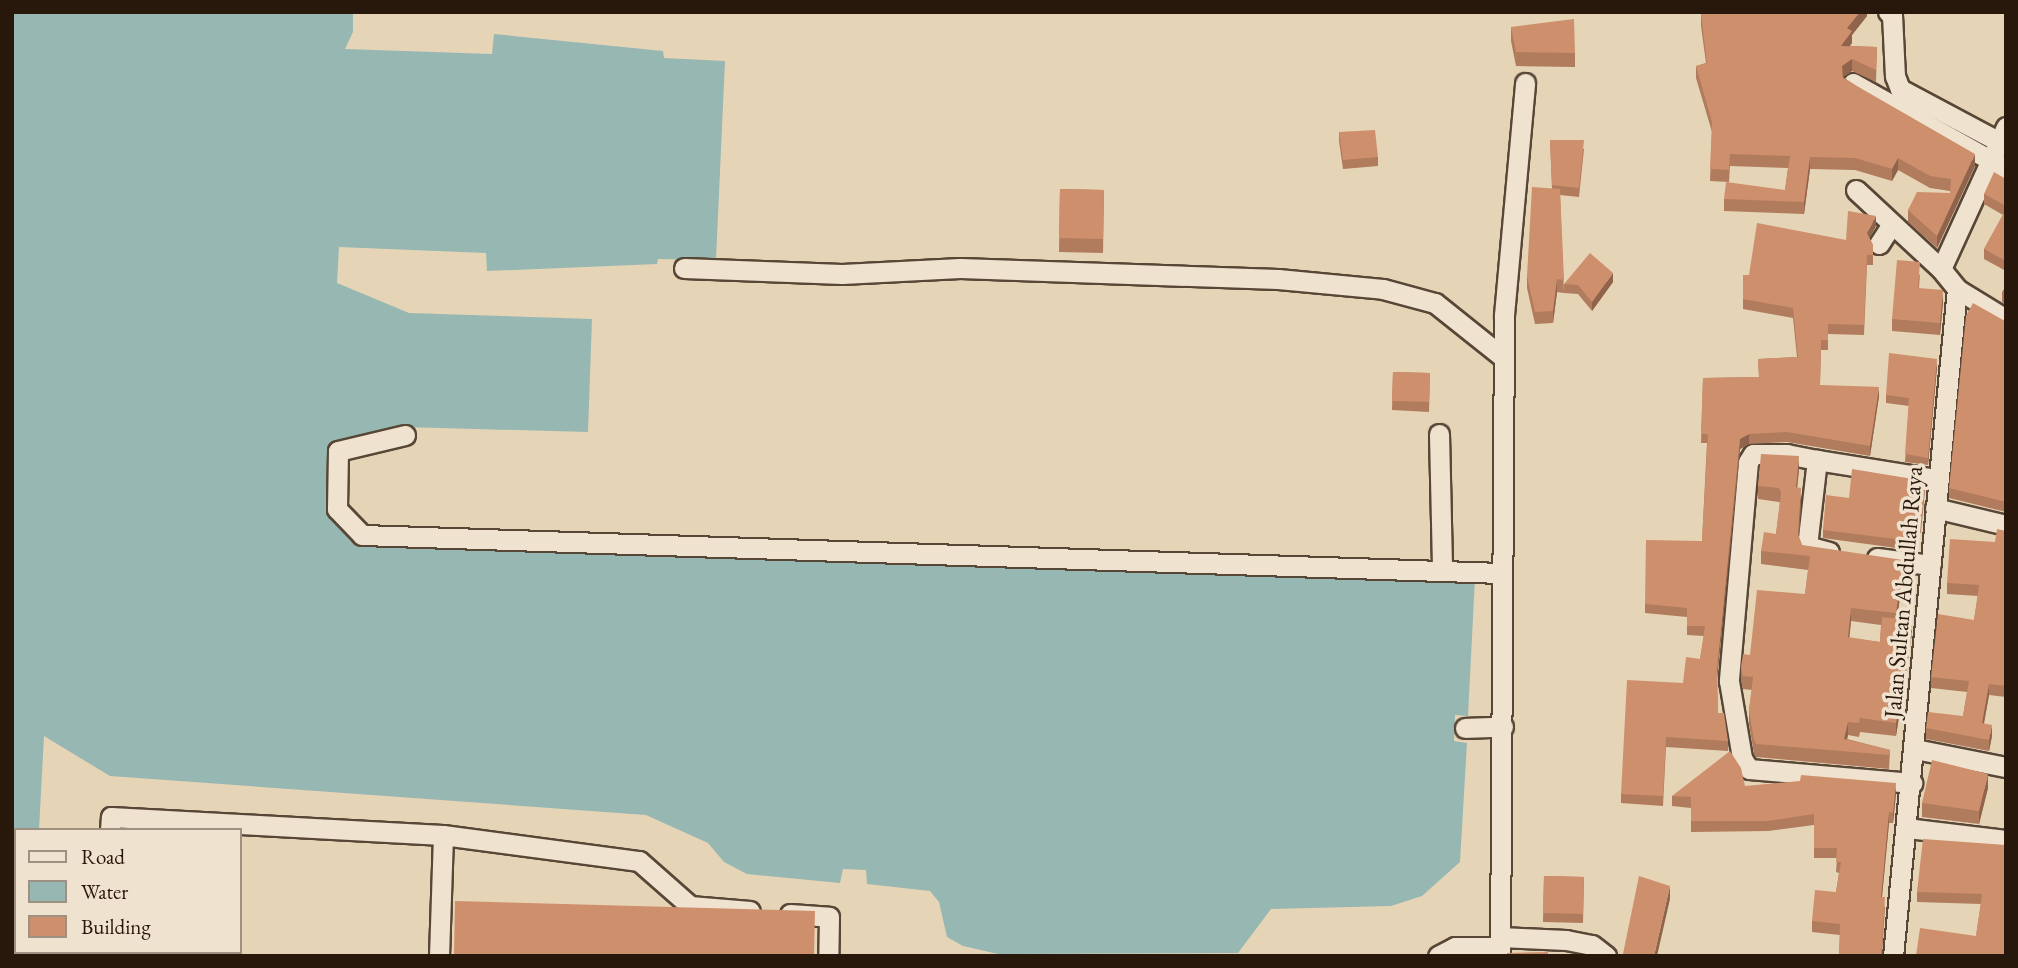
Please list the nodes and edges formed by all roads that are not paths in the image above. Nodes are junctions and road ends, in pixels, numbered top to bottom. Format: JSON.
{"nodes":[{"id":1,"x":1895,"y":13,"type":"edge"},
{"id":2,"x":1525,"y":83,"type":"dead end"},
{"id":3,"x":1853,"y":83,"type":"edge"},
{"id":4,"x":2002,"y":134,"type":"edge"},
{"id":5,"x":1997,"y":165,"type":"edge"},
{"id":6,"x":1856,"y":190,"type":"dead end"},
{"id":7,"x":1892,"y":223,"type":"junction"},
{"id":8,"x":1879,"y":244,"type":"dead end"},
{"id":9,"x":684,"y":268,"type":"dead end"},
{"id":10,"x":1941,"y":269,"type":"junction"},
{"id":11,"x":1957,"y":289,"type":"junction"},
{"id":12,"x":2006,"y":319,"type":"edge"},
{"id":13,"x":1504,"y":358,"type":"junction"},
{"id":14,"x":1439,"y":434,"type":"dead end"},
{"id":15,"x":405,"y":435,"type":"dead end"},
{"id":16,"x":1817,"y":460,"type":"junction"},
{"id":17,"x":1936,"y":479,"type":"junction"},
{"id":18,"x":1935,"y":508,"type":"junction"},
{"id":19,"x":2006,"y":525,"type":"edge"},
{"id":20,"x":1931,"y":565,"type":"junction"},
{"id":21,"x":1442,"y":570,"type":"junction"},
{"id":22,"x":1499,"y":573,"type":"junction"},
{"id":23,"x":1503,"y":727,"type":"junction"},
{"id":24,"x":1465,"y":728,"type":"dead end"},
{"id":25,"x":1915,"y":749,"type":"junction"},
{"id":26,"x":2006,"y":767,"type":"edge"},
{"id":27,"x":1912,"y":783,"type":"junction"},
{"id":28,"x":159,"y":825,"type":"edge"},
{"id":29,"x":110,"y":828,"type":"edge"},
{"id":30,"x":1908,"y":828,"type":"junction"},
{"id":31,"x":443,"y":835,"type":"junction"},
{"id":32,"x":2006,"y":841,"type":"edge"},
{"id":33,"x":1500,"y":946,"type":"edge"},
{"id":34,"x":439,"y":956,"type":"edge"},
{"id":35,"x":828,"y":956,"type":"edge"},
{"id":36,"x":1438,"y":956,"type":"edge"},
{"id":37,"x":1606,"y":956,"type":"edge"},
{"id":38,"x":1893,"y":956,"type":"edge"}],
"edges":[{"from":1,"to":4,"type":"street"},
{"from":2,"to":13,"type":"street"},
{"from":3,"to":5,"type":"street"},
{"from":4,"to":5,"type":"street"},
{"from":5,"to":10,"type":"street"},
{"from":6,"to":7,"type":"street"},
{"from":7,"to":8,"type":"street"},
{"from":7,"to":10,"type":"street"},
{"from":9,"to":13,"type":"street"},
{"from":10,"to":11,"type":"street"},
{"from":11,"to":12,"type":"street"},
{"from":11,"to":17,"type":"street","name":"Jalan Sultan Abdullah Raya"},
{"from":13,"to":22,"type":"street"},
{"from":14,"to":21,"type":"street"},
{"from":15,"to":21,"type":"street"},
{"from":16,"to":17,"type":"street"},
{"from":16,"to":20,"type":"street"},
{"from":16,"to":27,"type":"street"},
{"from":17,"to":18,"type":"street","name":"Jalan Sultan Abdullah Raya"},
{"from":18,"to":19,"type":"street"},
{"from":18,"to":20,"type":"street","name":"Jalan Sultan Abdullah Raya"},
{"from":20,"to":25,"type":"street","name":"Jalan Sultan Abdullah Raya"},
{"from":21,"to":22,"type":"street"},
{"from":22,"to":23,"type":"street"},
{"from":23,"to":24,"type":"street"},
{"from":23,"to":33,"type":"street"},
{"from":25,"to":26,"type":"street"},
{"from":25,"to":27,"type":"street","name":"Jalan Sultan Abdullah Raya"},
{"from":27,"to":30,"type":"street","name":"Jalan Sultan Abdullah Raya"},
{"from":28,"to":29,"type":"street"},
{"from":28,"to":31,"type":"street"},
{"from":30,"to":32,"type":"street"},
{"from":30,"to":38,"type":"street","name":"Jalan Sultan Abdullah Raya"},
{"from":31,"to":34,"type":"street"},
{"from":31,"to":35,"type":"street"},
{"from":33,"to":36,"type":"street"},
{"from":33,"to":37,"type":"street"}]}
